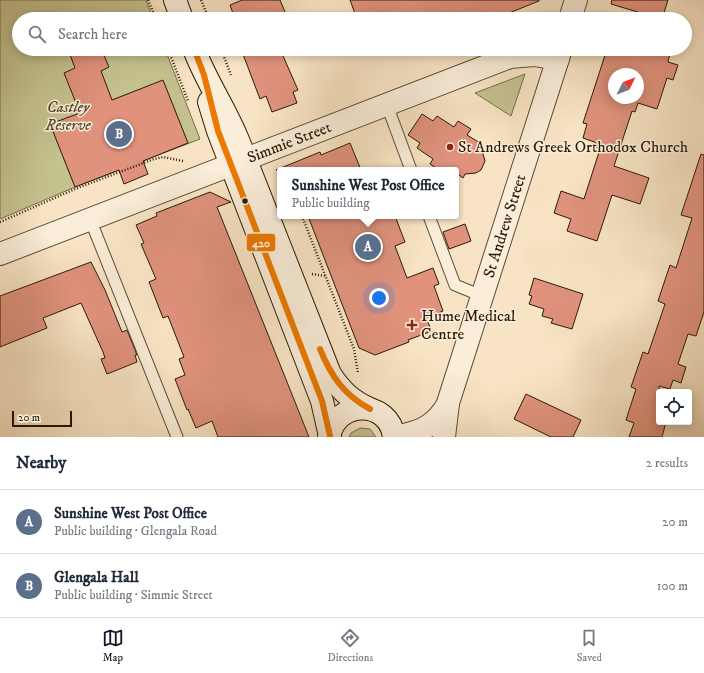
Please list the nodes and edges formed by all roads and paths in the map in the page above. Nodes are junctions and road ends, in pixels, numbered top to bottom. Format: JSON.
{"nodes":[{"id":1,"x":148,"y":0,"type":"edge"},
{"id":2,"x":174,"y":0,"type":"edge"},
{"id":3,"x":201,"y":0,"type":"edge"},
{"id":4,"x":576,"y":0,"type":"edge"},
{"id":5,"x":153,"y":12,"type":"edge"},
{"id":6,"x":179,"y":12,"type":"edge"},
{"id":7,"x":206,"y":12,"type":"edge"},
{"id":8,"x":572,"y":12,"type":"edge"},
{"id":9,"x":197,"y":56,"type":"edge"},
{"id":10,"x":522,"y":56,"type":"edge"},
{"id":11,"x":558,"y":56,"type":"edge"},
{"id":12,"x":387,"y":105,"type":"junction"},
{"id":13,"x":238,"y":161,"type":"junction"},
{"id":14,"x":185,"y":162,"type":"dead end"},
{"id":15,"x":411,"y":167,"type":"edge"},
{"id":16,"x":90,"y":219,"type":"junction"},
{"id":17,"x":303,"y":219,"type":"edge"},
{"id":18,"x":430,"y":219,"type":"edge"},
{"id":19,"x":0,"y":222,"type":"edge"},
{"id":20,"x":0,"y":254,"type":"edge"},
{"id":21,"x":482,"y":296,"type":"junction"},
{"id":22,"x":359,"y":377,"type":"dead end"},
{"id":23,"x":448,"y":403,"type":"junction"},
{"id":24,"x":377,"y":414,"type":"junction"},
{"id":25,"x":401,"y":436,"type":"edge"},
{"id":26,"x":177,"y":437,"type":"edge"},
{"id":27,"x":330,"y":437,"type":"edge"},
{"id":28,"x":444,"y":437,"type":"edge"}],
"edges":[{"from":1,"to":5,"type":"path"},
{"from":2,"to":6,"type":"street"},
{"from":3,"to":7,"type":"path"},
{"from":4,"to":8,"type":"street"},
{"from":9,"to":13,"type":"street"},
{"from":10,"to":12,"type":"street","name":"Simmie Street"},
{"from":11,"to":21,"type":"street","name":"St Andrew Street"},
{"from":12,"to":13,"type":"street","name":"Simmie Street"},
{"from":12,"to":15,"type":"lane"},
{"from":13,"to":16,"type":"street","name":"Simmie Street"},
{"from":13,"to":24,"type":"street"},
{"from":13,"to":27,"type":"street"},
{"from":14,"to":19,"type":"path"},
{"from":16,"to":20,"type":"street","name":"Simmie Street"},
{"from":16,"to":26,"type":"lane"},
{"from":17,"to":22,"type":"path"},
{"from":18,"to":21,"type":"lane"},
{"from":21,"to":23,"type":"street","name":"St Andrew Street"},
{"from":23,"to":25,"type":"street","name":"St Andrew Street"},
{"from":23,"to":28,"type":"street","name":"St Andrew Street"},
{"from":24,"to":25,"type":"street"},
{"from":24,"to":27,"type":"street"}]}
